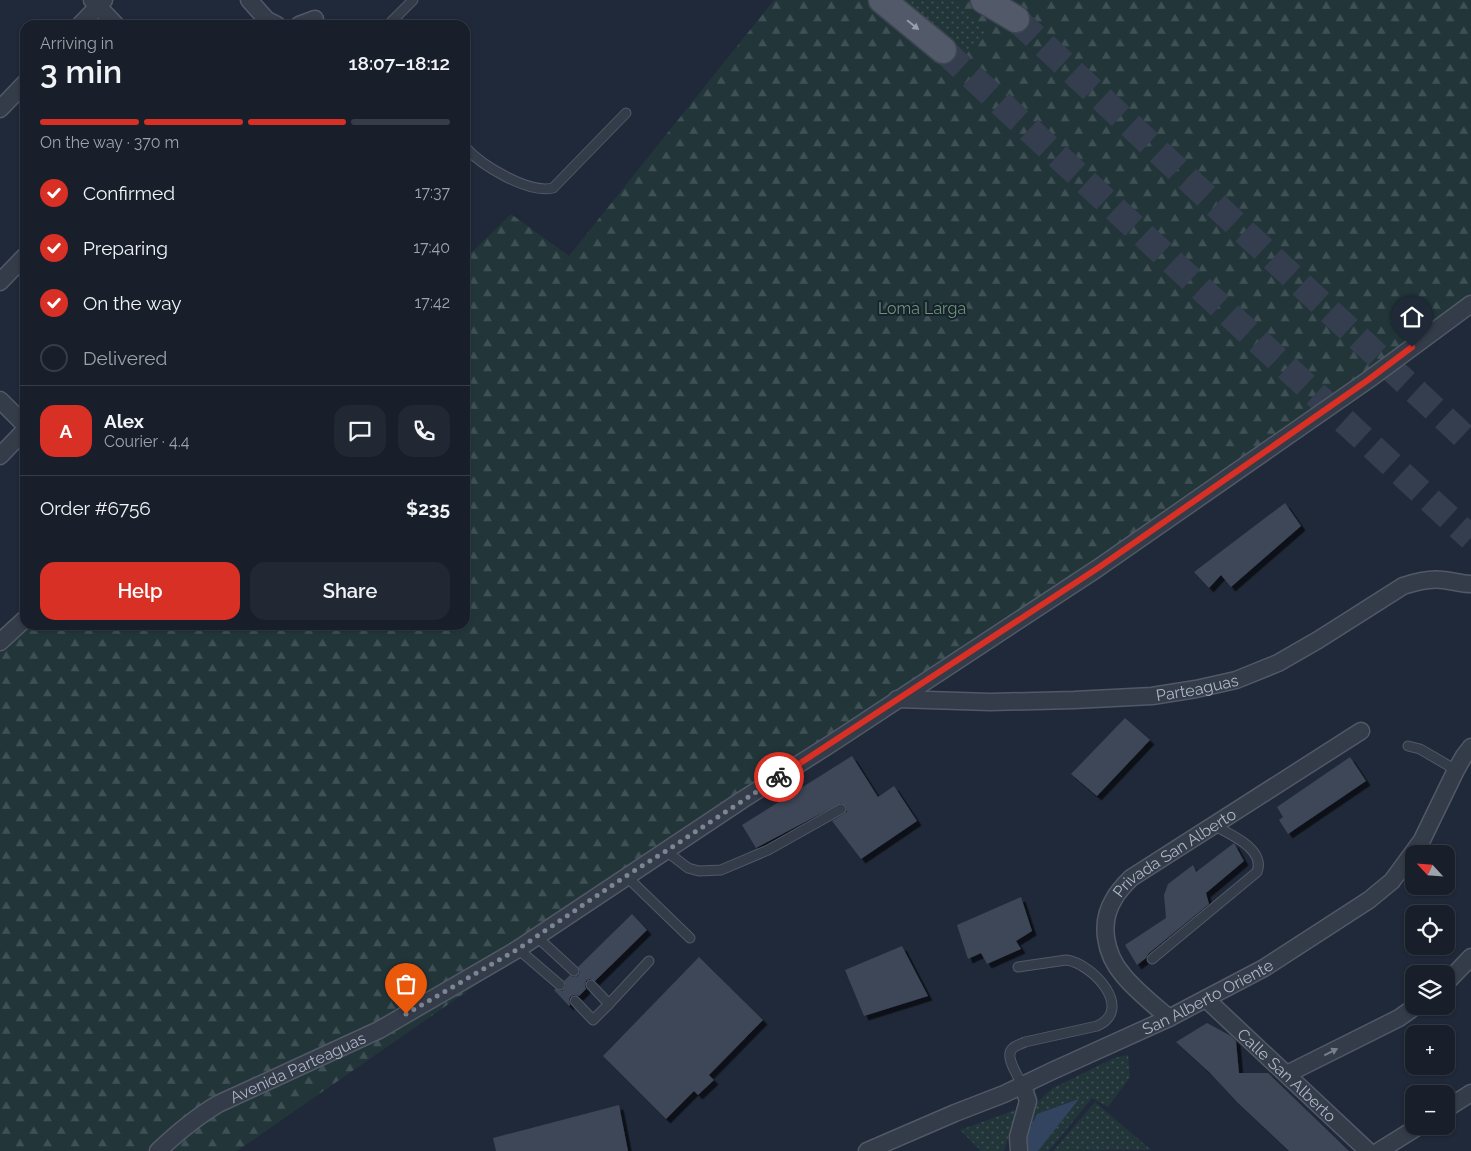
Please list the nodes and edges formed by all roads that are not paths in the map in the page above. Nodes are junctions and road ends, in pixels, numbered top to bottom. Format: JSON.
{"nodes":[{"id":1,"x":249,"y":0,"type":"edge"},
{"id":2,"x":413,"y":0,"type":"edge"},
{"id":3,"x":882,"y":0,"type":"edge"},
{"id":4,"x":984,"y":0,"type":"edge"},
{"id":5,"x":98,"y":2,"type":"edge"},
{"id":6,"x":1016,"y":19,"type":"tunnel mouth"},
{"id":7,"x":84,"y":20,"type":"edge"},
{"id":8,"x":112,"y":20,"type":"edge"},
{"id":9,"x":267,"y":20,"type":"edge"},
{"id":10,"x":393,"y":20,"type":"edge"},
{"id":11,"x":943,"y":50,"type":"tunnel mouth"},
{"id":12,"x":20,"y":88,"type":"edge"},
{"id":13,"x":0,"y":109,"type":"edge"},
{"id":14,"x":626,"y":113,"type":"dead end"},
{"id":15,"x":470,"y":152,"type":"edge"},
{"id":16,"x":20,"y":261,"type":"edge"},
{"id":17,"x":0,"y":282,"type":"edge"},
{"id":18,"x":1471,"y":304,"type":"edge"},
{"id":19,"x":0,"y":400,"type":"edge"},
{"id":20,"x":20,"y":420,"type":"edge"},
{"id":21,"x":20,"y":435,"type":"edge"},
{"id":22,"x":0,"y":456,"type":"edge"},
{"id":23,"x":1471,"y":584,"type":"edge"},
{"id":24,"x":20,"y":624,"type":"edge"},
{"id":25,"x":0,"y":642,"type":"edge"},
{"id":26,"x":897,"y":699,"type":"junction"},
{"id":27,"x":1361,"y":731,"type":"dead end"},
{"id":28,"x":1408,"y":746,"type":"dead end"},
{"id":29,"x":1471,"y":748,"type":"edge"},
{"id":30,"x":1456,"y":770,"type":"junction"},
{"id":31,"x":841,"y":809,"type":"dead end"},
{"id":32,"x":1213,"y":825,"type":"junction"},
{"id":33,"x":666,"y":851,"type":"junction"},
{"id":34,"x":626,"y":876,"type":"junction"},
{"id":35,"x":536,"y":936,"type":"junction"},
{"id":36,"x":690,"y":938,"type":"dead end"},
{"id":37,"x":518,"y":949,"type":"junction"},
{"id":38,"x":1471,"y":957,"type":"edge"},
{"id":39,"x":1152,"y":959,"type":"dead end"},
{"id":40,"x":649,"y":961,"type":"dead end"},
{"id":41,"x":1018,"y":967,"type":"dead end"},
{"id":42,"x":574,"y":971,"type":"dead end"},
{"id":43,"x":1455,"y":975,"type":"edge"},
{"id":44,"x":560,"y":985,"type":"dead end"},
{"id":45,"x":591,"y":985,"type":"dead end"},
{"id":46,"x":1206,"y":999,"type":"junction"},
{"id":47,"x":574,"y":1001,"type":"dead end"},
{"id":48,"x":610,"y":1004,"type":"junction"},
{"id":49,"x":1405,"y":1014,"type":"edge"},
{"id":50,"x":1168,"y":1018,"type":"junction"},
{"id":51,"x":1287,"y":1074,"type":"junction"},
{"id":52,"x":1023,"y":1086,"type":"junction"},
{"id":53,"x":1471,"y":1094,"type":"edge"},
{"id":54,"x":1455,"y":1104,"type":"edge"},
{"id":55,"x":1405,"y":1135,"type":"edge"},
{"id":56,"x":158,"y":1151,"type":"edge"},
{"id":57,"x":867,"y":1151,"type":"edge"},
{"id":58,"x":1019,"y":1151,"type":"edge"},
{"id":59,"x":1368,"y":1151,"type":"edge"},
{"id":60,"x":1379,"y":1151,"type":"edge"}],
"edges":[{"from":1,"to":9,"type":"street"},
{"from":2,"to":10,"type":"lane"},
{"from":3,"to":11,"type":"main road","one_way":true},
{"from":4,"to":6,"type":"main road"},
{"from":5,"to":7,"type":"street"},
{"from":5,"to":8,"type":"street"},
{"from":12,"to":13,"type":"street"},
{"from":14,"to":15,"type":"lane"},
{"from":16,"to":17,"type":"street"},
{"from":18,"to":26,"type":"street","name":"Avenida Parteaguas"},
{"from":19,"to":20,"type":"street"},
{"from":21,"to":22,"type":"street"},
{"from":23,"to":26,"type":"street","name":"Parteaguas"},
{"from":24,"to":25,"type":"street"},
{"from":26,"to":33,"type":"street","name":"Avenida Parteaguas"},
{"from":27,"to":32,"type":"street","name":"Privada San Alberto"},
{"from":28,"to":30,"type":"lane"},
{"from":29,"to":30,"type":"street","name":"San Alberto Oriente"},
{"from":30,"to":46,"type":"street","name":"San Alberto Oriente"},
{"from":31,"to":33,"type":"lane"},
{"from":32,"to":39,"type":"lane"},
{"from":32,"to":50,"type":"street","name":"Privada San Alberto"},
{"from":33,"to":34,"type":"street","name":"Avenida Parteaguas"},
{"from":34,"to":35,"type":"street","name":"Avenida Parteaguas"},
{"from":34,"to":36,"type":"lane"},
{"from":35,"to":37,"type":"street","name":"Avenida Parteaguas"},
{"from":35,"to":42,"type":"lane"},
{"from":37,"to":44,"type":"lane"},
{"from":37,"to":56,"type":"street","name":"Avenida Parteaguas"},
{"from":38,"to":43,"type":"street"},
{"from":40,"to":48,"type":"lane"},
{"from":41,"to":52,"type":"lane"},
{"from":45,"to":48,"type":"lane"},
{"from":46,"to":50,"type":"street","name":"San Alberto Oriente"},
{"from":46,"to":51,"type":"street","name":"Calle San Alberto"},
{"from":47,"to":48,"type":"lane"},
{"from":51,"to":49,"type":"street","one_way":true},
{"from":50,"to":52,"type":"street","name":"San Alberto Oriente"},
{"from":51,"to":59,"type":"street","name":"Calle San Alberto"},
{"from":52,"to":57,"type":"street","name":"San Alberto Oriente"},
{"from":52,"to":58,"type":"street"},
{"from":53,"to":54,"type":"street"},
{"from":55,"to":60,"type":"street"}]}
